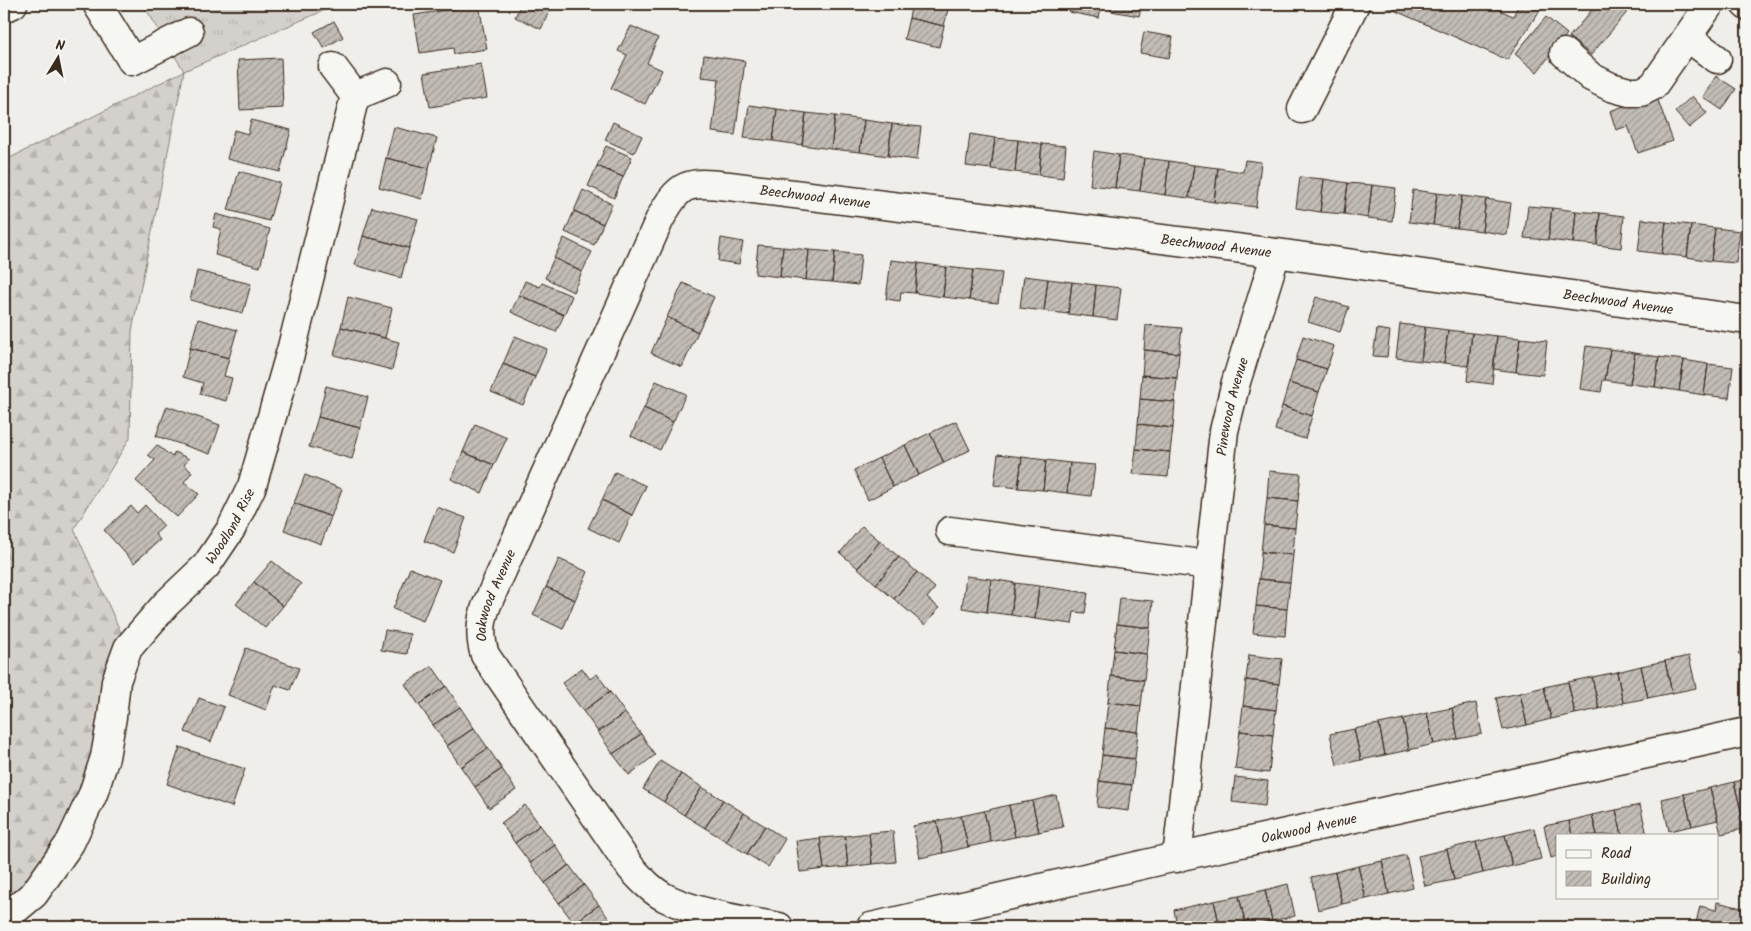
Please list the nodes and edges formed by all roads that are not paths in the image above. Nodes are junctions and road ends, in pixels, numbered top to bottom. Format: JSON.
{"nodes":[{"id":1,"x":13,"y":4,"type":"edge"},
{"id":2,"x":97,"y":4,"type":"edge"},
{"id":3,"x":1355,"y":4,"type":"edge"},
{"id":4,"x":1710,"y":4,"type":"edge"},
{"id":5,"x":4,"y":8,"type":"edge"},
{"id":6,"x":189,"y":32,"type":"dead end"},
{"id":7,"x":1687,"y":37,"type":"junction"},
{"id":8,"x":1564,"y":53,"type":"dead end"},
{"id":9,"x":1717,"y":59,"type":"dead end"},
{"id":10,"x":333,"y":67,"type":"dead end"},
{"id":11,"x":387,"y":83,"type":"dead end"},
{"id":12,"x":355,"y":96,"type":"junction"},
{"id":13,"x":1302,"y":109,"type":"dead end"},
{"id":14,"x":684,"y":186,"type":"joint"},
{"id":15,"x":1276,"y":254,"type":"junction"},
{"id":16,"x":1747,"y":320,"type":"edge"},
{"id":17,"x":950,"y":531,"type":"dead end"},
{"id":18,"x":1210,"y":565,"type":"junction"},
{"id":19,"x":1747,"y":732,"type":"edge"},
{"id":20,"x":1177,"y":858,"type":"junction"},
{"id":21,"x":12,"y":913,"type":"edge"},
{"id":22,"x":779,"y":927,"type":"edge"},
{"id":23,"x":871,"y":927,"type":"edge"}],
"edges":[{"from":1,"to":5,"type":"street"},
{"from":2,"to":6,"type":"street"},
{"from":3,"to":13,"type":"street"},
{"from":4,"to":7,"type":"street"},
{"from":7,"to":8,"type":"street"},
{"from":7,"to":9,"type":"street"},
{"from":10,"to":12,"type":"street"},
{"from":11,"to":12,"type":"street"},
{"from":12,"to":21,"type":"street","name":"Woodland Rise"},
{"from":14,"to":15,"type":"street","name":"Beechwood Avenue"},
{"from":14,"to":22,"type":"street","name":"Oakwood Avenue"},
{"from":15,"to":16,"type":"street","name":"Beechwood Avenue"},
{"from":15,"to":18,"type":"street","name":"Pinewood Avenue"},
{"from":17,"to":18,"type":"street"},
{"from":18,"to":20,"type":"street","name":"Pinewood Avenue"},
{"from":19,"to":20,"type":"street","name":"Oakwood Avenue"},
{"from":20,"to":23,"type":"street","name":"Oakwood Avenue"}]}
